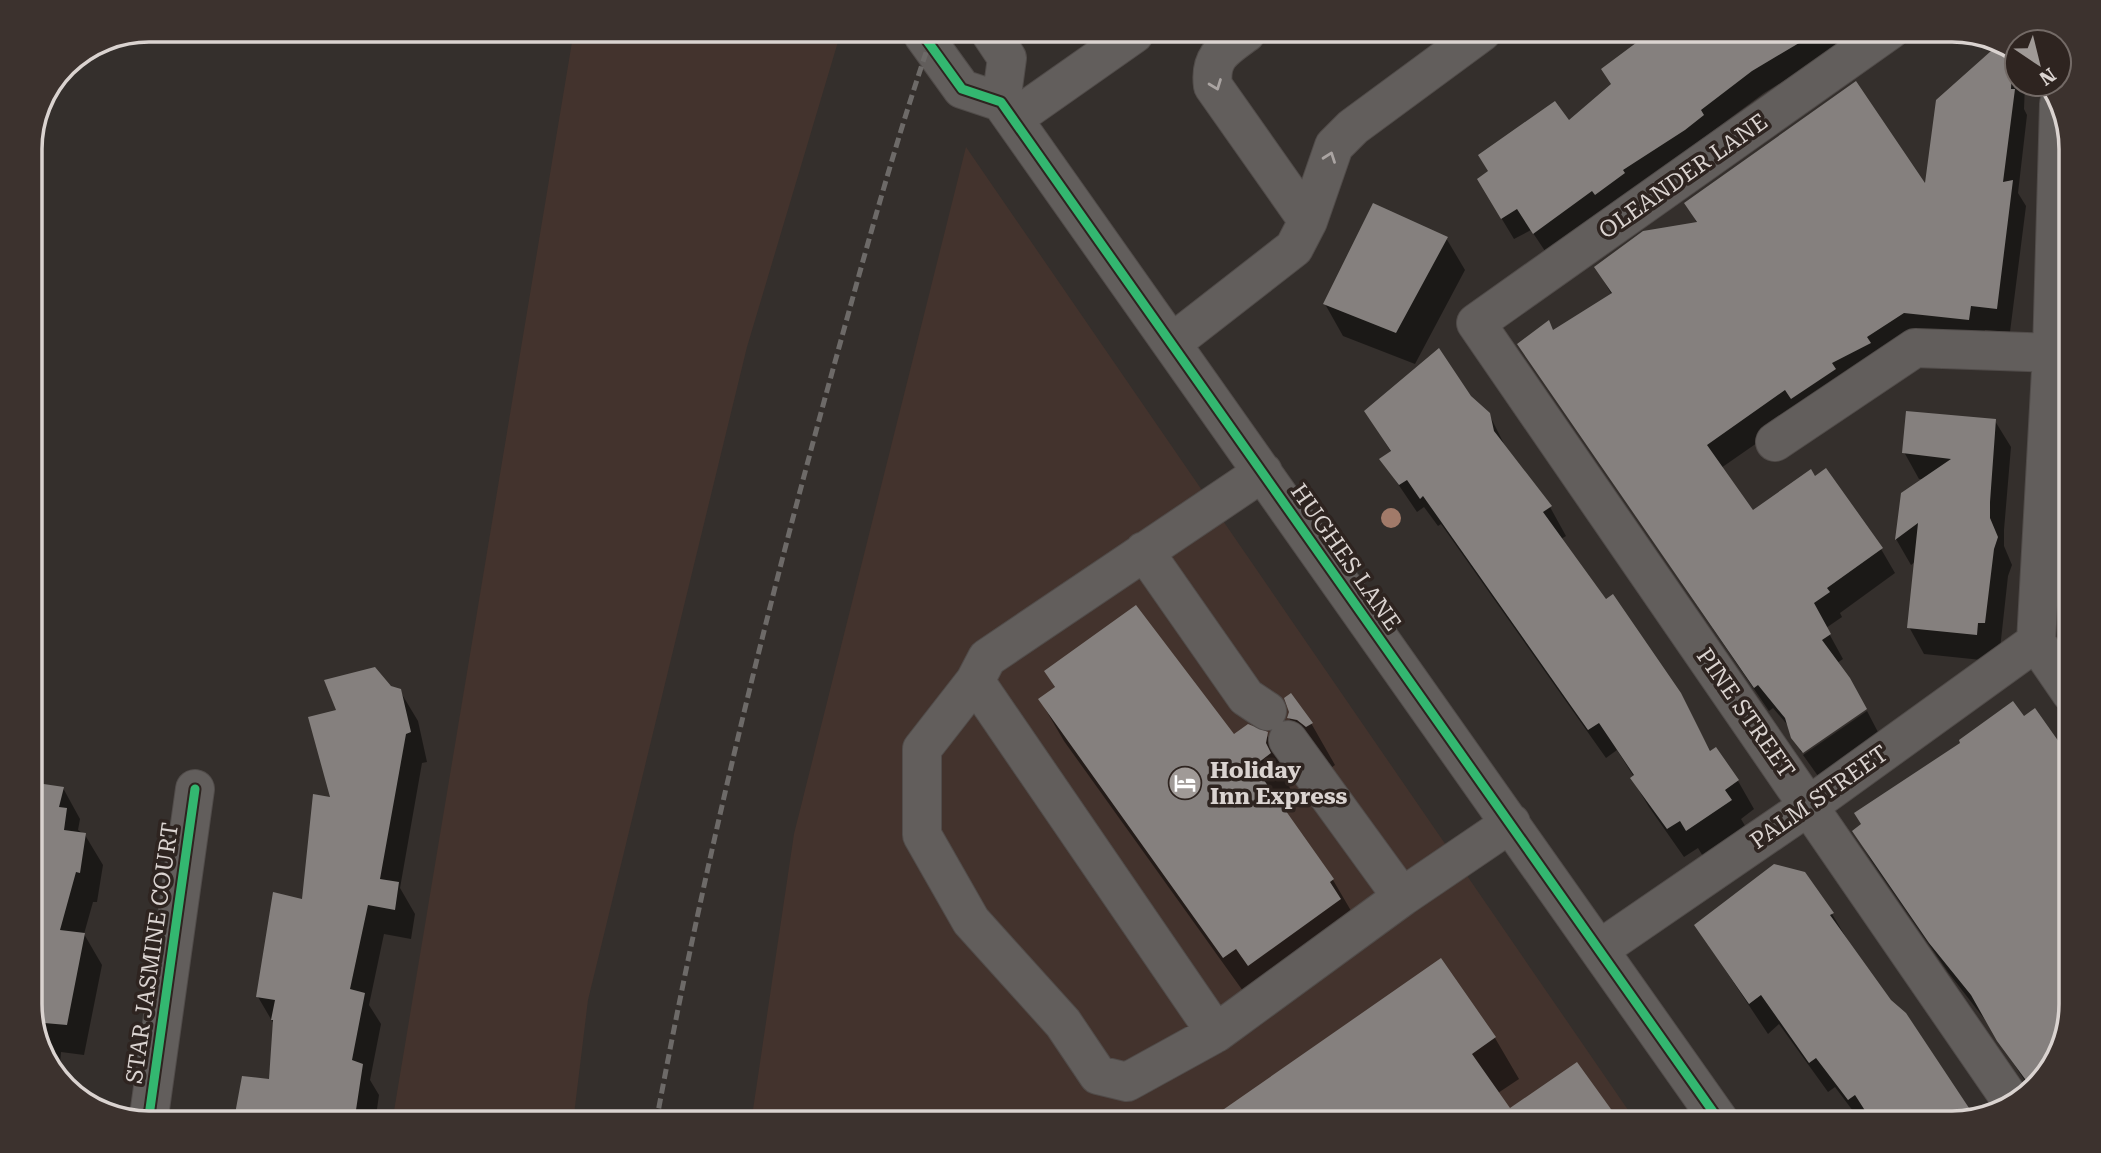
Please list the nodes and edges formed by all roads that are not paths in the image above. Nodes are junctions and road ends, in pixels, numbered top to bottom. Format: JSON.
{"nodes":[{"id":1,"x":928,"y":42,"type":"edge"},
{"id":2,"x":996,"y":42,"type":"edge"},
{"id":3,"x":1120,"y":42,"type":"edge"},
{"id":4,"x":1233,"y":42,"type":"edge"},
{"id":5,"x":1468,"y":42,"type":"edge"},
{"id":6,"x":1873,"y":42,"type":"edge"},
{"id":7,"x":1007,"y":110,"type":"junction"},
{"id":8,"x":2058,"y":136,"type":"edge"},
{"id":9,"x":1308,"y":221,"type":"junction"},
{"id":10,"x":1476,"y":323,"type":"joint"},
{"id":11,"x":1172,"y":344,"type":"junction"},
{"id":12,"x":2052,"y":353,"type":"junction"},
{"id":13,"x":1775,"y":442,"type":"dead end"},
{"id":14,"x":1263,"y":472,"type":"junction"},
{"id":15,"x":1144,"y":551,"type":"junction"},
{"id":16,"x":2036,"y":642,"type":"junction"},
{"id":17,"x":2059,"y":675,"type":"edge"},
{"id":18,"x":975,"y":681,"type":"junction"},
{"id":19,"x":195,"y":789,"type":"dead end"},
{"id":20,"x":1810,"y":805,"type":"junction"},
{"id":21,"x":1511,"y":823,"type":"junction"},
{"id":22,"x":1402,"y":897,"type":"junction"},
{"id":23,"x":1600,"y":949,"type":"junction"},
{"id":24,"x":1216,"y":1033,"type":"junction"},
{"id":25,"x":2008,"y":1096,"type":"edge"},
{"id":26,"x":150,"y":1111,"type":"edge"},
{"id":27,"x":1713,"y":1111,"type":"edge"}],
"edges":[{"from":1,"to":7,"type":"street"},
{"from":2,"to":7,"type":"street"},
{"from":3,"to":7,"type":"street"},
{"from":4,"to":9,"type":"street","one_way":true},
{"from":9,"to":5,"type":"street","one_way":true},
{"from":6,"to":10,"type":"street","name":"OLEANDER LANE"},
{"from":7,"to":11,"type":"street","name":"HUGHES LANE"},
{"from":8,"to":12,"type":"street"},
{"from":9,"to":11,"type":"street"},
{"from":10,"to":20,"type":"street","name":"PINE STREET"},
{"from":11,"to":14,"type":"street","name":"HUGHES LANE"},
{"from":12,"to":13,"type":"street"},
{"from":12,"to":16,"type":"street"},
{"from":14,"to":15,"type":"street"},
{"from":14,"to":21,"type":"street","name":"HUGHES LANE"},
{"from":15,"to":18,"type":"street"},
{"from":15,"to":22,"type":"street"},
{"from":16,"to":17,"type":"street"},
{"from":16,"to":20,"type":"street","name":"PALM STREET"},
{"from":18,"to":24,"type":"street"},
{"from":18,"to":24,"type":"street"},
{"from":19,"to":26,"type":"street","name":"STAR JASMINE COURT"},
{"from":20,"to":23,"type":"street","name":"PALM STREET"},
{"from":20,"to":25,"type":"street","name":"PINE STREET"},
{"from":21,"to":22,"type":"street"},
{"from":21,"to":23,"type":"street","name":"HUGHES LANE"},
{"from":22,"to":24,"type":"street"},
{"from":23,"to":27,"type":"street","name":"HUGHES LANE"}]}
